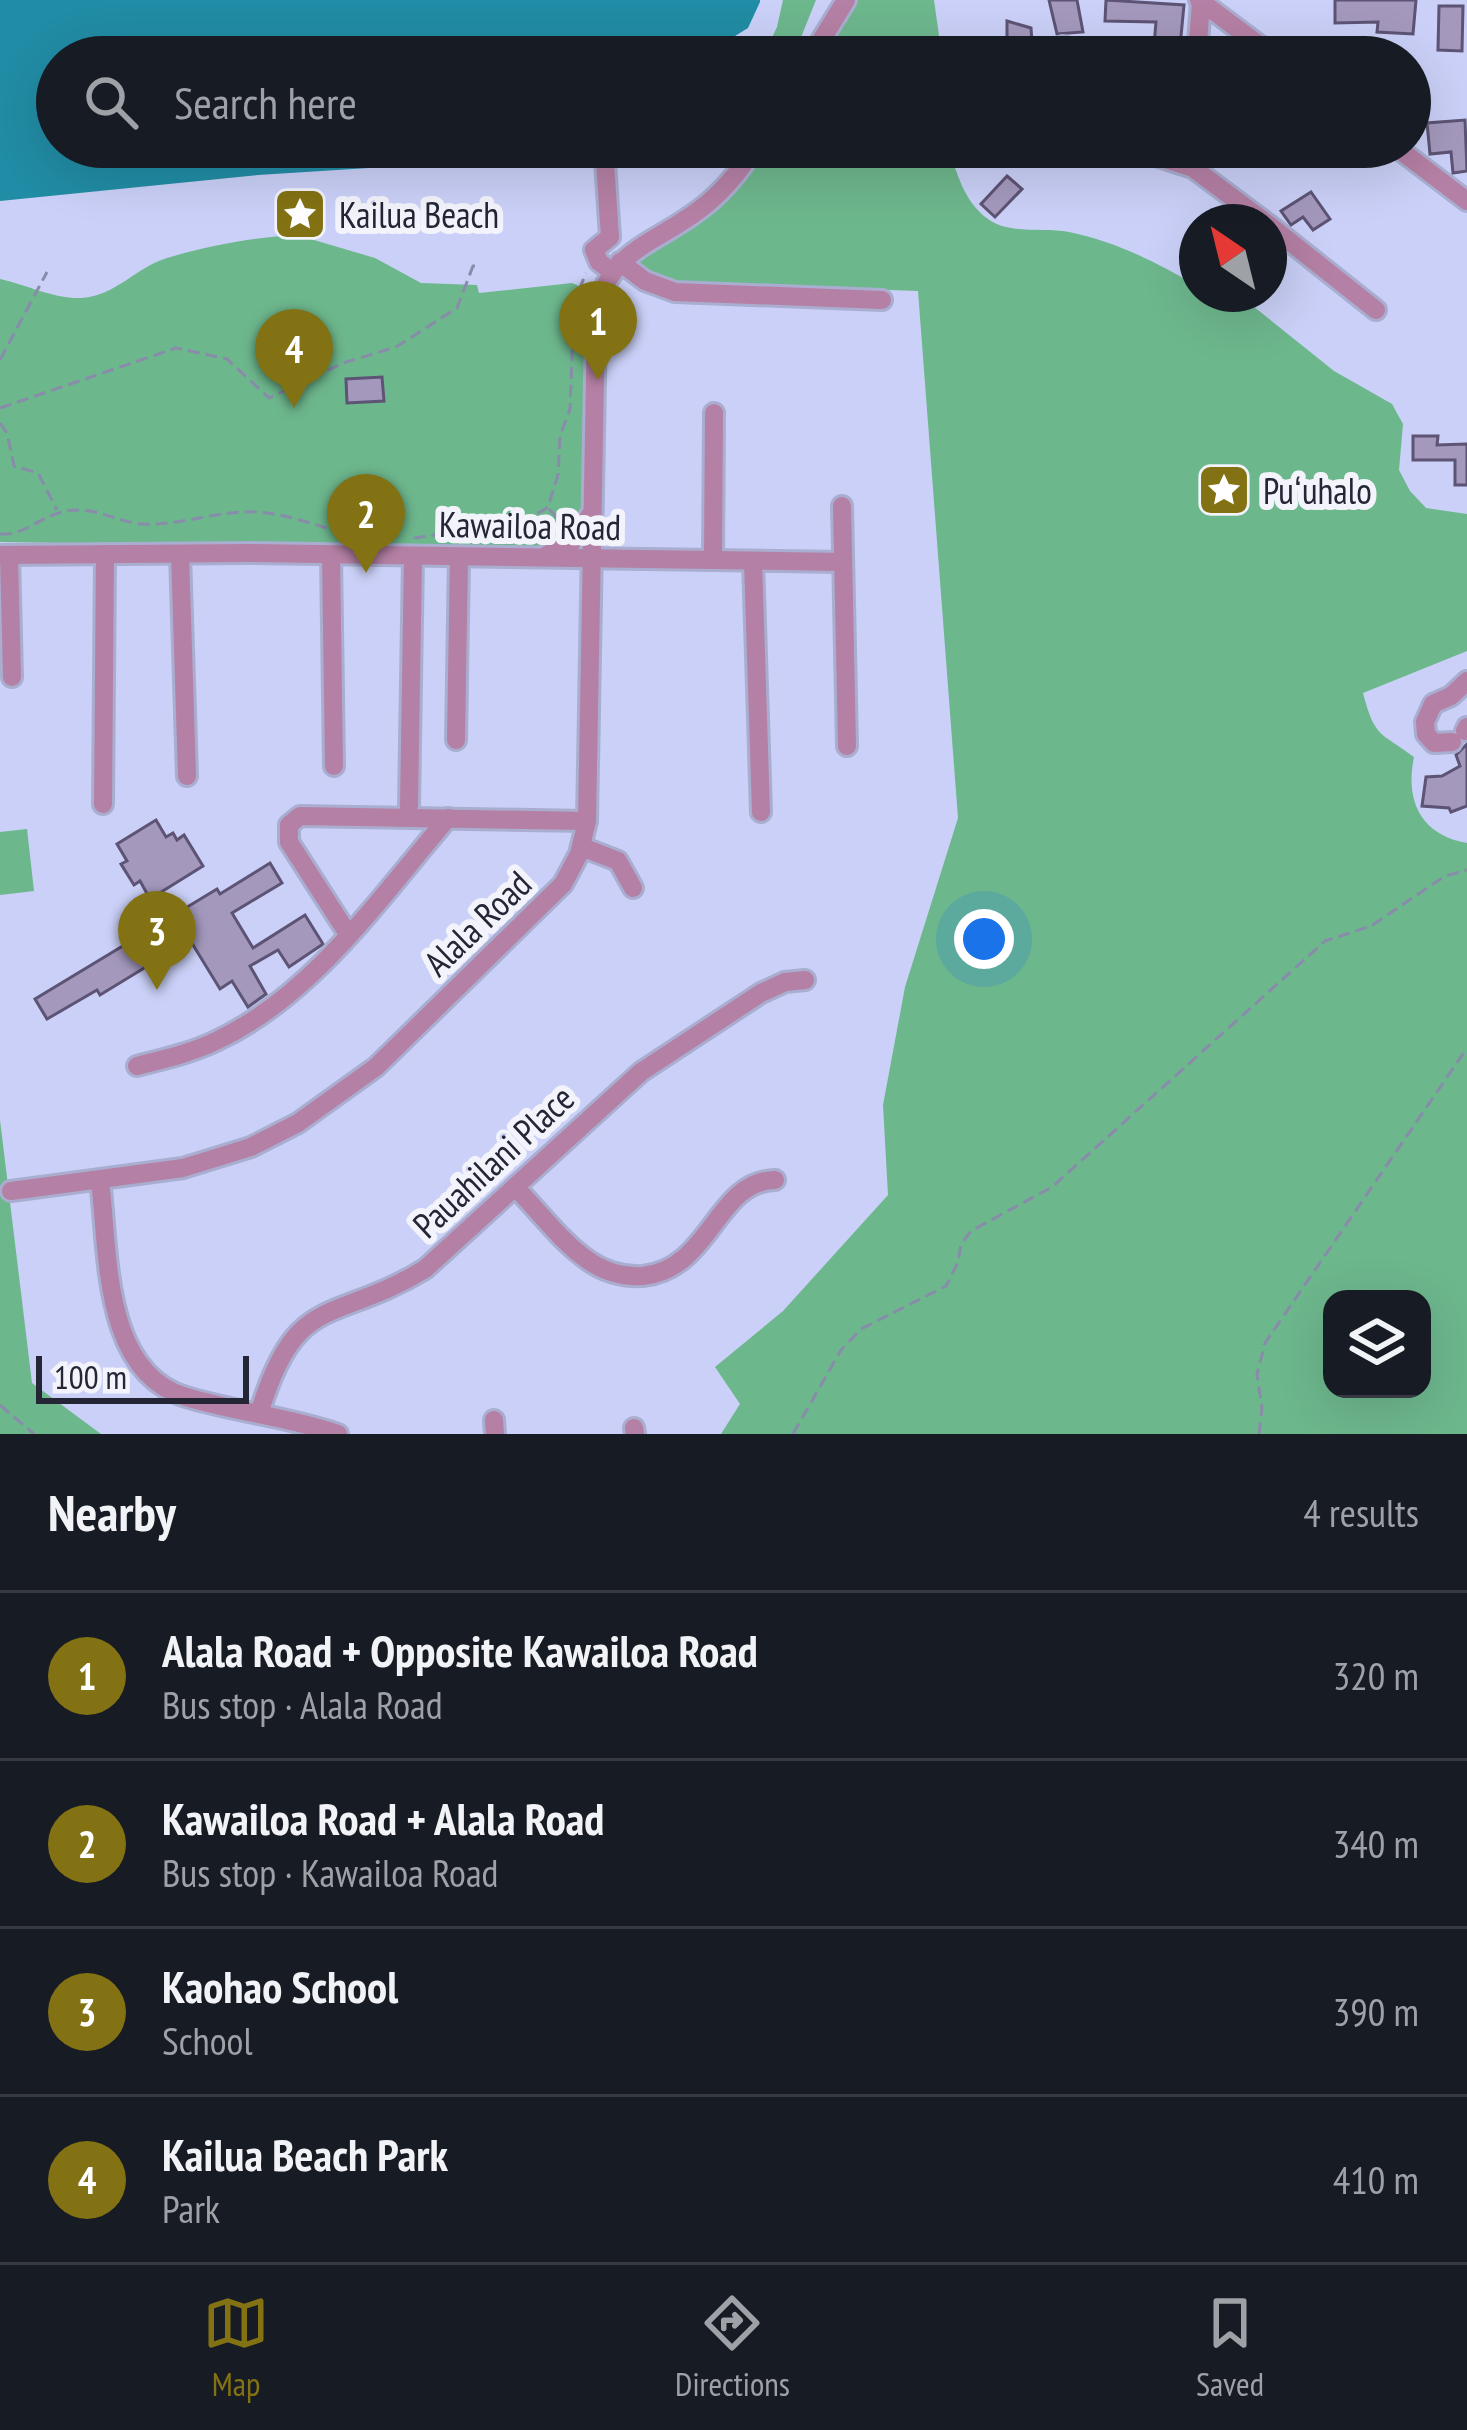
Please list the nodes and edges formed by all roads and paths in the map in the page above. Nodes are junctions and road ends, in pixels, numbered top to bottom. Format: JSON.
{"nodes":[{"id":1,"x":846,"y":0,"type":"edge"},
{"id":2,"x":1200,"y":1,"type":"edge"},
{"id":3,"x":824,"y":36,"type":"edge"},
{"id":4,"x":1198,"y":36,"type":"edge"},
{"id":5,"x":1247,"y":36,"type":"edge"},
{"id":6,"x":605,"y":168,"type":"edge"},
{"id":7,"x":738,"y":168,"type":"edge"},
{"id":8,"x":1193,"y":168,"type":"edge"},
{"id":9,"x":1424,"y":168,"type":"edge"},
{"id":10,"x":1467,"y":201,"type":"edge"},
{"id":11,"x":1241,"y":204,"type":"edge"},
{"id":12,"x":1287,"y":239,"type":"edge"},
{"id":13,"x":610,"y":264,"type":"junction"},
{"id":14,"x":477,"y":266,"type":"dead end"},
{"id":15,"x":47,"y":272,"type":"dead end"},
{"id":16,"x":882,"y":300,"type":"dead end"},
{"id":17,"x":1376,"y":310,"type":"dead end"},
{"id":18,"x":0,"y":360,"type":"edge"},
{"id":19,"x":0,"y":407,"type":"edge"},
{"id":20,"x":714,"y":413,"type":"dead end"},
{"id":21,"x":0,"y":423,"type":"edge"},
{"id":22,"x":593,"y":503,"type":"junction"},
{"id":23,"x":842,"y":506,"type":"dead end"},
{"id":24,"x":548,"y":507,"type":"junction"},
{"id":25,"x":58,"y":512,"type":"junction"},
{"id":26,"x":0,"y":534,"type":"edge"},
{"id":27,"x":366,"y":538,"type":"dead end"},
{"id":28,"x":576,"y":538,"type":"junction"},
{"id":29,"x":400,"y":540,"type":"dead end"},
{"id":30,"x":104,"y":554,"type":"junction"},
{"id":31,"x":180,"y":554,"type":"junction"},
{"id":32,"x":4,"y":555,"type":"edge"},
{"id":33,"x":331,"y":555,"type":"junction"},
{"id":34,"x":412,"y":557,"type":"junction"},
{"id":35,"x":459,"y":557,"type":"junction"},
{"id":36,"x":538,"y":557,"type":"junction"},
{"id":37,"x":593,"y":559,"type":"junction"},
{"id":38,"x":713,"y":560,"type":"junction"},
{"id":39,"x":753,"y":561,"type":"junction"},
{"id":40,"x":842,"y":562,"type":"junction"},
{"id":41,"x":12,"y":677,"type":"dead end"},
{"id":42,"x":1467,"y":681,"type":"edge"},
{"id":43,"x":1447,"y":698,"type":"junction"},
{"id":44,"x":1463,"y":728,"type":"edge"},
{"id":45,"x":456,"y":740,"type":"dead end"},
{"id":46,"x":848,"y":746,"type":"dead end"},
{"id":47,"x":334,"y":766,"type":"dead end"},
{"id":48,"x":188,"y":776,"type":"dead end"},
{"id":49,"x":103,"y":804,"type":"dead end"},
{"id":50,"x":409,"y":806,"type":"dead end"},
{"id":51,"x":761,"y":812,"type":"dead end"},
{"id":52,"x":448,"y":818,"type":"junction"},
{"id":53,"x":587,"y":821,"type":"junction"},
{"id":54,"x":581,"y":847,"type":"junction"},
{"id":55,"x":1467,"y":870,"type":"edge"},
{"id":56,"x":633,"y":889,"type":"dead end"},
{"id":57,"x":348,"y":934,"type":"junction"},
{"id":58,"x":805,"y":980,"type":"dead end"},
{"id":59,"x":1467,"y":1048,"type":"edge"},
{"id":60,"x":137,"y":1066,"type":"dead end"},
{"id":61,"x":100,"y":1180,"type":"junction"},
{"id":62,"x":775,"y":1180,"type":"dead end"},
{"id":63,"x":515,"y":1187,"type":"junction"},
{"id":64,"x":11,"y":1191,"type":"dead end"},
{"id":65,"x":0,"y":1405,"type":"edge"},
{"id":66,"x":259,"y":1414,"type":"junction"},
{"id":67,"x":34,"y":1434,"type":"edge"},
{"id":68,"x":338,"y":1434,"type":"edge"},
{"id":69,"x":793,"y":1434,"type":"edge"},
{"id":70,"x":1259,"y":1434,"type":"edge"}],
"edges":[{"from":1,"to":3,"type":"street"},
{"from":2,"to":4,"type":"street"},
{"from":2,"to":5,"type":"street"},
{"from":6,"to":13,"type":"street","name":"Alala Road"},
{"from":7,"to":13,"type":"street"},
{"from":8,"to":11,"type":"street"},
{"from":9,"to":10,"type":"street"},
{"from":12,"to":17,"type":"street"},
{"from":13,"to":16,"type":"street"},
{"from":13,"to":22,"type":"street","name":"Alala Road"},
{"from":13,"to":24,"type":"path"},
{"from":14,"to":19,"type":"path"},
{"from":15,"to":18,"type":"path"},
{"from":20,"to":38,"type":"street"},
{"from":21,"to":25,"type":"path"},
{"from":22,"to":28,"type":"street"},
{"from":22,"to":37,"type":"street","name":"Alala Road"},
{"from":23,"to":40,"type":"street"},
{"from":24,"to":28,"type":"path"},
{"from":24,"to":29,"type":"path"},
{"from":25,"to":26,"type":"path"},
{"from":25,"to":27,"type":"path"},
{"from":28,"to":36,"type":"street"},
{"from":30,"to":31,"type":"street","name":"Kawailoa Road"},
{"from":30,"to":32,"type":"street","name":"Kawailoa Road"},
{"from":30,"to":49,"type":"street"},
{"from":31,"to":33,"type":"street","name":"Kawailoa Road"},
{"from":31,"to":48,"type":"street"},
{"from":32,"to":41,"type":"street"},
{"from":33,"to":34,"type":"street","name":"Kawailoa Road"},
{"from":33,"to":47,"type":"street"},
{"from":34,"to":35,"type":"street","name":"Kawailoa Road"},
{"from":34,"to":50,"type":"street"},
{"from":35,"to":36,"type":"street","name":"Kawailoa Road"},
{"from":35,"to":45,"type":"street"},
{"from":36,"to":37,"type":"street","name":"Kawailoa Road"},
{"from":37,"to":38,"type":"street","name":"Kawailoa Road"},
{"from":37,"to":53,"type":"street","name":"Alala Road"},
{"from":38,"to":39,"type":"street","name":"Kawailoa Road"},
{"from":39,"to":40,"type":"street","name":"Kawailoa Road"},
{"from":39,"to":51,"type":"street"},
{"from":40,"to":46,"type":"street"},
{"from":42,"to":43,"type":"street"},
{"from":43,"to":44,"type":"street"},
{"from":43,"to":44,"type":"street"},
{"from":52,"to":53,"type":"street"},
{"from":52,"to":57,"type":"street"},
{"from":52,"to":57,"type":"street"},
{"from":53,"to":54,"type":"street","name":"Alala Road"},
{"from":54,"to":56,"type":"street"},
{"from":54,"to":61,"type":"street","name":"Alala Road"},
{"from":55,"to":69,"type":"path"},
{"from":57,"to":60,"type":"street"},
{"from":58,"to":63,"type":"street","name":"Pauahilani Place"},
{"from":59,"to":70,"type":"path"},
{"from":61,"to":64,"type":"street","name":"Alala Road"},
{"from":61,"to":66,"type":"street"},
{"from":62,"to":63,"type":"street"},
{"from":63,"to":66,"type":"street","name":"Pauahilani Place"},
{"from":65,"to":67,"type":"path"},
{"from":66,"to":68,"type":"street"}]}
